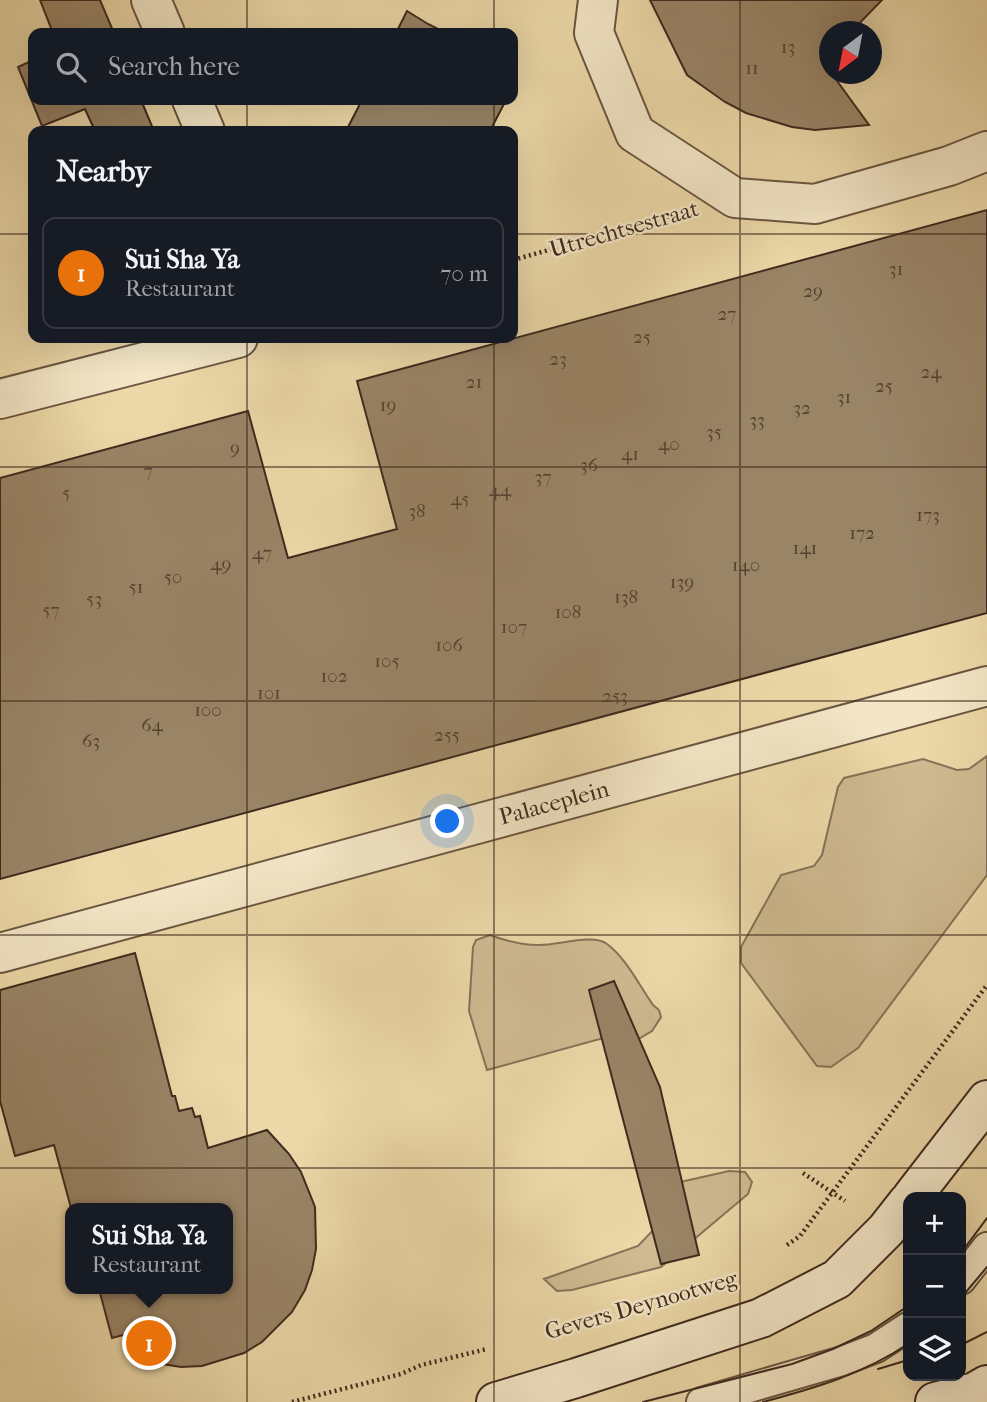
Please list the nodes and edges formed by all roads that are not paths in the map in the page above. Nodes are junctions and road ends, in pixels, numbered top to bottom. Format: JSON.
{"nodes":[{"id":1,"x":151,"y":0,"type":"edge"},
{"id":2,"x":598,"y":0,"type":"edge"},
{"id":3,"x":163,"y":28,"type":"edge"},
{"id":4,"x":194,"y":105,"type":"edge"},
{"id":5,"x":203,"y":126,"type":"edge"},
{"id":6,"x":987,"y":151,"type":"edge"},
{"id":7,"x":218,"y":343,"type":"edge"},
{"id":8,"x":0,"y":399,"type":"edge"},
{"id":9,"x":987,"y":686,"type":"edge"},
{"id":10,"x":0,"y":953,"type":"edge"},
{"id":11,"x":987,"y":1100,"type":"edge"},
{"id":12,"x":916,"y":1192,"type":"edge"},
{"id":13,"x":903,"y":1208,"type":"edge"},
{"id":14,"x":987,"y":1247,"type":"edge"},
{"id":15,"x":966,"y":1274,"type":"edge"},
{"id":16,"x":903,"y":1330,"type":"edge"},
{"id":17,"x":987,"y":1385,"type":"edge"},
{"id":18,"x":496,"y":1402,"type":"edge"},
{"id":19,"x":701,"y":1402,"type":"edge"},
{"id":20,"x":935,"y":1402,"type":"edge"}],
"edges":[{"from":1,"to":3,"type":"street"},
{"from":2,"to":6,"type":"street","name":"Utrechtsestraat"},
{"from":4,"to":5,"type":"street"},
{"from":7,"to":8,"type":"street"},
{"from":9,"to":10,"type":"street","name":"Palaceplein"},
{"from":11,"to":12,"type":"street"},
{"from":13,"to":18,"type":"street","name":"Gevers Deynootweg"},
{"from":14,"to":15,"type":"lane"},
{"from":16,"to":19,"type":"lane"},
{"from":17,"to":20,"type":"street"}]}
